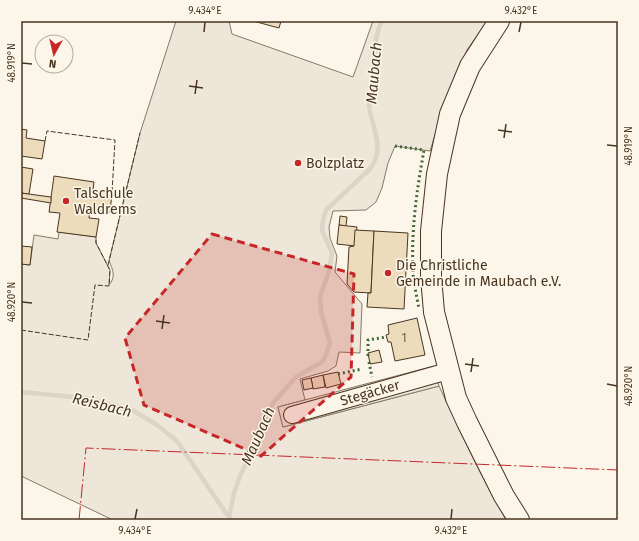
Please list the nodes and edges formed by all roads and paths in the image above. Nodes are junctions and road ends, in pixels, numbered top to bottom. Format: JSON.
{"nodes":[{"id":1,"x":499,"y":21,"type":"edge"},
{"id":2,"x":448,"y":371,"type":"junction"},
{"id":3,"x":292,"y":414,"type":"dead end"},
{"id":4,"x":519,"y":520,"type":"edge"}],
"edges":[{"from":1,"to":2,"type":"main road"},
{"from":2,"to":3,"type":"lane","name":"Stegäcker"},
{"from":2,"to":4,"type":"main road"}]}
